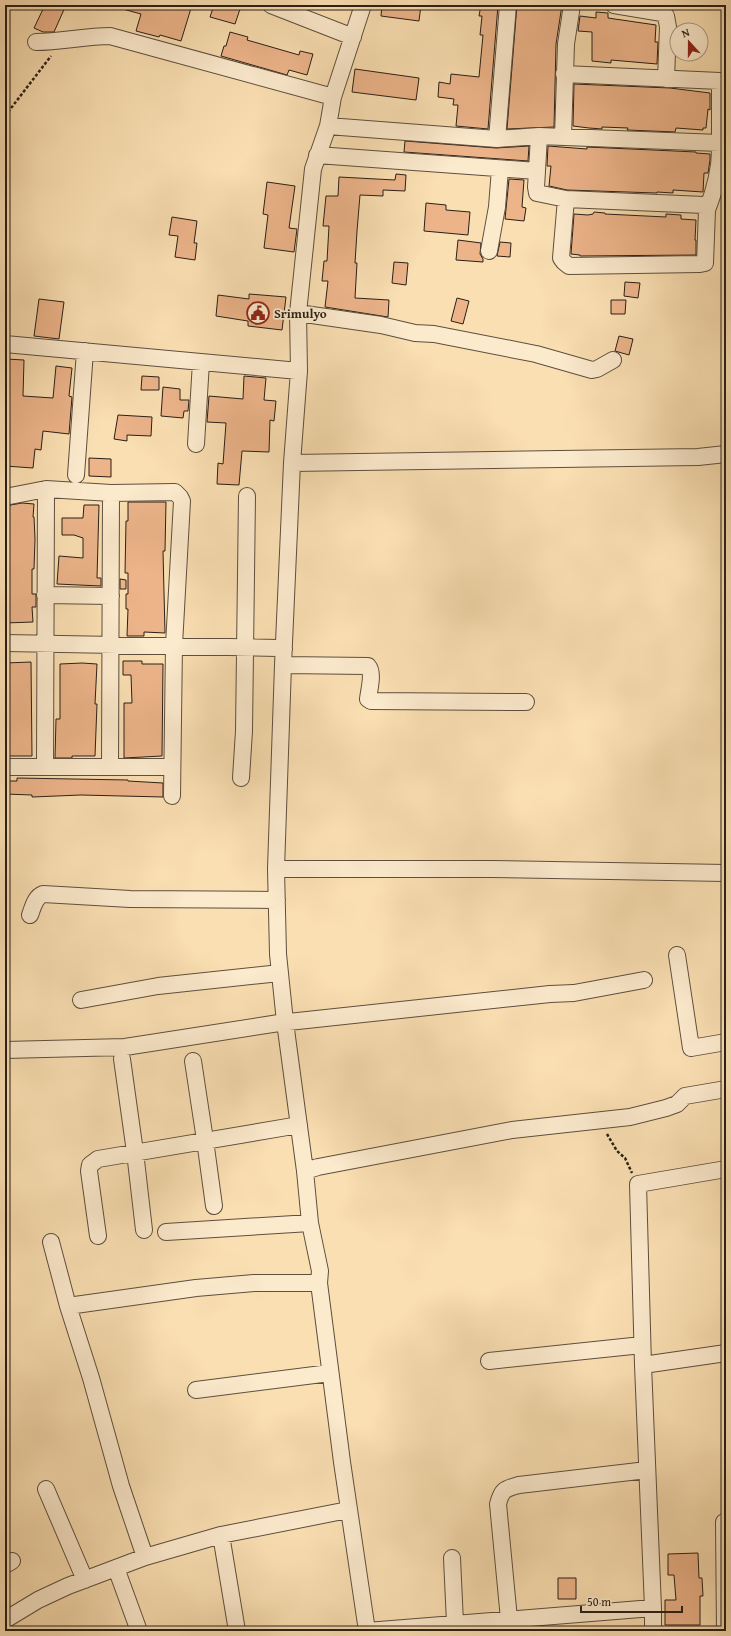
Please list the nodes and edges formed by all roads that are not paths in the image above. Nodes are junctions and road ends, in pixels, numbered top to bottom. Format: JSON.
{"nodes":[{"id":1,"x":271,"y":5,"type":"edge"},
{"id":2,"x":364,"y":5,"type":"edge"},
{"id":3,"x":508,"y":5,"type":"edge"},
{"id":4,"x":572,"y":5,"type":"edge"},
{"id":5,"x":614,"y":5,"type":"edge"},
{"id":6,"x":345,"y":34,"type":"junction"},
{"id":7,"x":36,"y":42,"type":"dead end"},
{"id":8,"x":564,"y":74,"type":"junction"},
{"id":9,"x":666,"y":79,"type":"junction"},
{"id":10,"x":323,"y":95,"type":"junction"},
{"id":11,"x":328,"y":126,"type":"junction"},
{"id":12,"x":538,"y":136,"type":"junction"},
{"id":13,"x":564,"y":137,"type":"junction"},
{"id":14,"x":498,"y":139,"type":"junction"},
{"id":15,"x":720,"y":143,"type":"junction"},
{"id":16,"x":317,"y":155,"type":"junction"},
{"id":17,"x":500,"y":169,"type":"junction"},
{"id":18,"x":537,"y":171,"type":"junction"},
{"id":19,"x":566,"y":199,"type":"junction"},
{"id":20,"x":707,"y":210,"type":"junction"},
{"id":21,"x":489,"y":251,"type":"dead end"},
{"id":22,"x":298,"y":313,"type":"junction"},
{"id":23,"x":5,"y":344,"type":"edge"},
{"id":24,"x":85,"y":351,"type":"junction"},
{"id":25,"x":613,"y":360,"type":"dead end"},
{"id":26,"x":201,"y":362,"type":"junction"},
{"id":27,"x":291,"y":370,"type":"junction"},
{"id":28,"x":196,"y":444,"type":"dead end"},
{"id":29,"x":726,"y":454,"type":"edge"},
{"id":30,"x":292,"y":463,"type":"junction"},
{"id":31,"x":76,"y":475,"type":"dead end"},
{"id":32,"x":46,"y":490,"type":"junction"},
{"id":33,"x":111,"y":493,"type":"junction"},
{"id":34,"x":247,"y":496,"type":"dead end"},
{"id":35,"x":5,"y":497,"type":"edge"},
{"id":36,"x":45,"y":595,"type":"junction"},
{"id":37,"x":110,"y":596,"type":"junction"},
{"id":38,"x":5,"y":643,"type":"edge"},
{"id":39,"x":45,"y":644,"type":"junction"},
{"id":40,"x":110,"y":644,"type":"junction"},
{"id":41,"x":174,"y":645,"type":"junction"},
{"id":42,"x":253,"y":647,"type":"junction"},
{"id":43,"x":282,"y":654,"type":"junction"},
{"id":44,"x":526,"y":702,"type":"dead end"},
{"id":45,"x":5,"y":767,"type":"edge"},
{"id":46,"x":45,"y":767,"type":"junction"},
{"id":47,"x":110,"y":767,"type":"junction"},
{"id":48,"x":172,"y":767,"type":"junction"},
{"id":49,"x":241,"y":778,"type":"dead end"},
{"id":50,"x":172,"y":796,"type":"dead end"},
{"id":51,"x":284,"y":869,"type":"junction"},
{"id":52,"x":726,"y":873,"type":"edge"},
{"id":53,"x":267,"y":901,"type":"junction"},
{"id":54,"x":30,"y":914,"type":"dead end"},
{"id":55,"x":677,"y":955,"type":"dead end"},
{"id":56,"x":270,"y":974,"type":"junction"},
{"id":57,"x":644,"y":980,"type":"dead end"},
{"id":58,"x":81,"y":1000,"type":"dead end"},
{"id":59,"x":284,"y":1022,"type":"junction"},
{"id":60,"x":726,"y":1042,"type":"edge"},
{"id":61,"x":5,"y":1050,"type":"edge"},
{"id":62,"x":122,"y":1059,"type":"dead end"},
{"id":63,"x":193,"y":1061,"type":"dead end"},
{"id":64,"x":726,"y":1089,"type":"edge"},
{"id":65,"x":299,"y":1125,"type":"junction"},
{"id":66,"x":205,"y":1140,"type":"junction"},
{"id":67,"x":135,"y":1152,"type":"junction"},
{"id":68,"x":312,"y":1169,"type":"junction"},
{"id":69,"x":726,"y":1169,"type":"edge"},
{"id":70,"x":214,"y":1206,"type":"dead end"},
{"id":71,"x":310,"y":1223,"type":"junction"},
{"id":72,"x":144,"y":1230,"type":"dead end"},
{"id":73,"x":166,"y":1232,"type":"dead end"},
{"id":74,"x":98,"y":1236,"type":"dead end"},
{"id":75,"x":51,"y":1242,"type":"dead end"},
{"id":76,"x":319,"y":1283,"type":"junction"},
{"id":77,"x":68,"y":1306,"type":"junction"},
{"id":78,"x":642,"y":1345,"type":"junction"},
{"id":79,"x":726,"y":1353,"type":"edge"},
{"id":80,"x":489,"y":1361,"type":"dead end"},
{"id":81,"x":643,"y":1365,"type":"junction"},
{"id":82,"x":323,"y":1374,"type":"junction"},
{"id":83,"x":196,"y":1390,"type":"dead end"},
{"id":84,"x":648,"y":1470,"type":"junction"},
{"id":85,"x":46,"y":1489,"type":"dead end"},
{"id":86,"x":348,"y":1510,"type":"junction"},
{"id":87,"x":724,"y":1522,"type":"dead end"},
{"id":88,"x":221,"y":1535,"type":"junction"},
{"id":89,"x":145,"y":1557,"type":"junction"},
{"id":90,"x":452,"y":1558,"type":"dead end"},
{"id":91,"x":116,"y":1568,"type":"junction"},
{"id":92,"x":85,"y":1580,"type":"junction"},
{"id":93,"x":653,"y":1608,"type":"junction"},
{"id":94,"x":509,"y":1619,"type":"junction"},
{"id":95,"x":5,"y":1620,"type":"edge"},
{"id":96,"x":455,"y":1624,"type":"junction"},
{"id":97,"x":139,"y":1631,"type":"edge"},
{"id":98,"x":237,"y":1631,"type":"edge"},
{"id":99,"x":367,"y":1631,"type":"edge"},
{"id":100,"x":653,"y":1631,"type":"edge"},
{"id":101,"x":725,"y":1631,"type":"edge"}],
"edges":[{"from":1,"to":6,"type":"street"},
{"from":2,"to":6,"type":"street"},
{"from":3,"to":14,"type":"street"},
{"from":4,"to":8,"type":"street"},
{"from":5,"to":9,"type":"street"},
{"from":6,"to":10,"type":"street"},
{"from":7,"to":10,"type":"street"},
{"from":8,"to":9,"type":"street"},
{"from":8,"to":13,"type":"street"},
{"from":9,"to":15,"type":"street"},
{"from":10,"to":11,"type":"street"},
{"from":11,"to":14,"type":"street"},
{"from":11,"to":16,"type":"street"},
{"from":12,"to":13,"type":"street"},
{"from":12,"to":14,"type":"street"},
{"from":12,"to":18,"type":"street"},
{"from":13,"to":15,"type":"street"},
{"from":15,"to":20,"type":"street"},
{"from":16,"to":17,"type":"street"},
{"from":16,"to":22,"type":"street"},
{"from":17,"to":18,"type":"street"},
{"from":17,"to":21,"type":"street"},
{"from":18,"to":19,"type":"street"},
{"from":19,"to":20,"type":"street"},
{"from":19,"to":20,"type":"street"},
{"from":22,"to":25,"type":"street"},
{"from":22,"to":27,"type":"street"},
{"from":23,"to":24,"type":"street"},
{"from":24,"to":26,"type":"street"},
{"from":24,"to":31,"type":"street"},
{"from":26,"to":27,"type":"street"},
{"from":26,"to":28,"type":"street"},
{"from":27,"to":30,"type":"street"},
{"from":29,"to":30,"type":"street"},
{"from":30,"to":43,"type":"street"},
{"from":32,"to":33,"type":"street"},
{"from":32,"to":35,"type":"street"},
{"from":32,"to":36,"type":"street"},
{"from":33,"to":37,"type":"street"},
{"from":33,"to":41,"type":"street"},
{"from":34,"to":42,"type":"street"},
{"from":36,"to":37,"type":"street"},
{"from":36,"to":39,"type":"street"},
{"from":37,"to":40,"type":"street"},
{"from":38,"to":39,"type":"street"},
{"from":39,"to":40,"type":"street"},
{"from":39,"to":46,"type":"street"},
{"from":40,"to":41,"type":"street"},
{"from":40,"to":47,"type":"street"},
{"from":41,"to":42,"type":"street"},
{"from":41,"to":48,"type":"street"},
{"from":42,"to":43,"type":"street"},
{"from":42,"to":49,"type":"street"},
{"from":43,"to":44,"type":"street"},
{"from":43,"to":51,"type":"street"},
{"from":45,"to":46,"type":"street"},
{"from":46,"to":47,"type":"street"},
{"from":47,"to":48,"type":"street"},
{"from":48,"to":50,"type":"street"},
{"from":51,"to":52,"type":"street"},
{"from":51,"to":53,"type":"street"},
{"from":53,"to":54,"type":"street"},
{"from":53,"to":56,"type":"street"},
{"from":55,"to":60,"type":"street"},
{"from":56,"to":58,"type":"street"},
{"from":56,"to":59,"type":"street"},
{"from":57,"to":59,"type":"street"},
{"from":59,"to":61,"type":"street"},
{"from":59,"to":65,"type":"street"},
{"from":62,"to":67,"type":"street"},
{"from":63,"to":66,"type":"street"},
{"from":64,"to":68,"type":"street"},
{"from":65,"to":66,"type":"street"},
{"from":65,"to":68,"type":"street"},
{"from":66,"to":67,"type":"street"},
{"from":66,"to":70,"type":"street"},
{"from":67,"to":72,"type":"street"},
{"from":67,"to":74,"type":"street"},
{"from":68,"to":71,"type":"street"},
{"from":69,"to":78,"type":"street"},
{"from":71,"to":73,"type":"street"},
{"from":71,"to":76,"type":"street"},
{"from":75,"to":77,"type":"street"},
{"from":76,"to":77,"type":"street"},
{"from":76,"to":82,"type":"street"},
{"from":77,"to":89,"type":"street"},
{"from":78,"to":80,"type":"street"},
{"from":78,"to":81,"type":"street"},
{"from":79,"to":81,"type":"street"},
{"from":81,"to":84,"type":"street"},
{"from":82,"to":83,"type":"street"},
{"from":82,"to":86,"type":"street"},
{"from":84,"to":93,"type":"street"},
{"from":84,"to":94,"type":"street"},
{"from":85,"to":92,"type":"street"},
{"from":86,"to":88,"type":"street"},
{"from":86,"to":99,"type":"street"},
{"from":87,"to":101,"type":"street"},
{"from":88,"to":89,"type":"street"},
{"from":88,"to":98,"type":"street"},
{"from":89,"to":91,"type":"street"},
{"from":90,"to":96,"type":"street"},
{"from":91,"to":92,"type":"street"},
{"from":91,"to":97,"type":"street"},
{"from":92,"to":95,"type":"street"},
{"from":93,"to":94,"type":"street"},
{"from":93,"to":100,"type":"street"},
{"from":94,"to":96,"type":"street"},
{"from":96,"to":99,"type":"street"}]}
